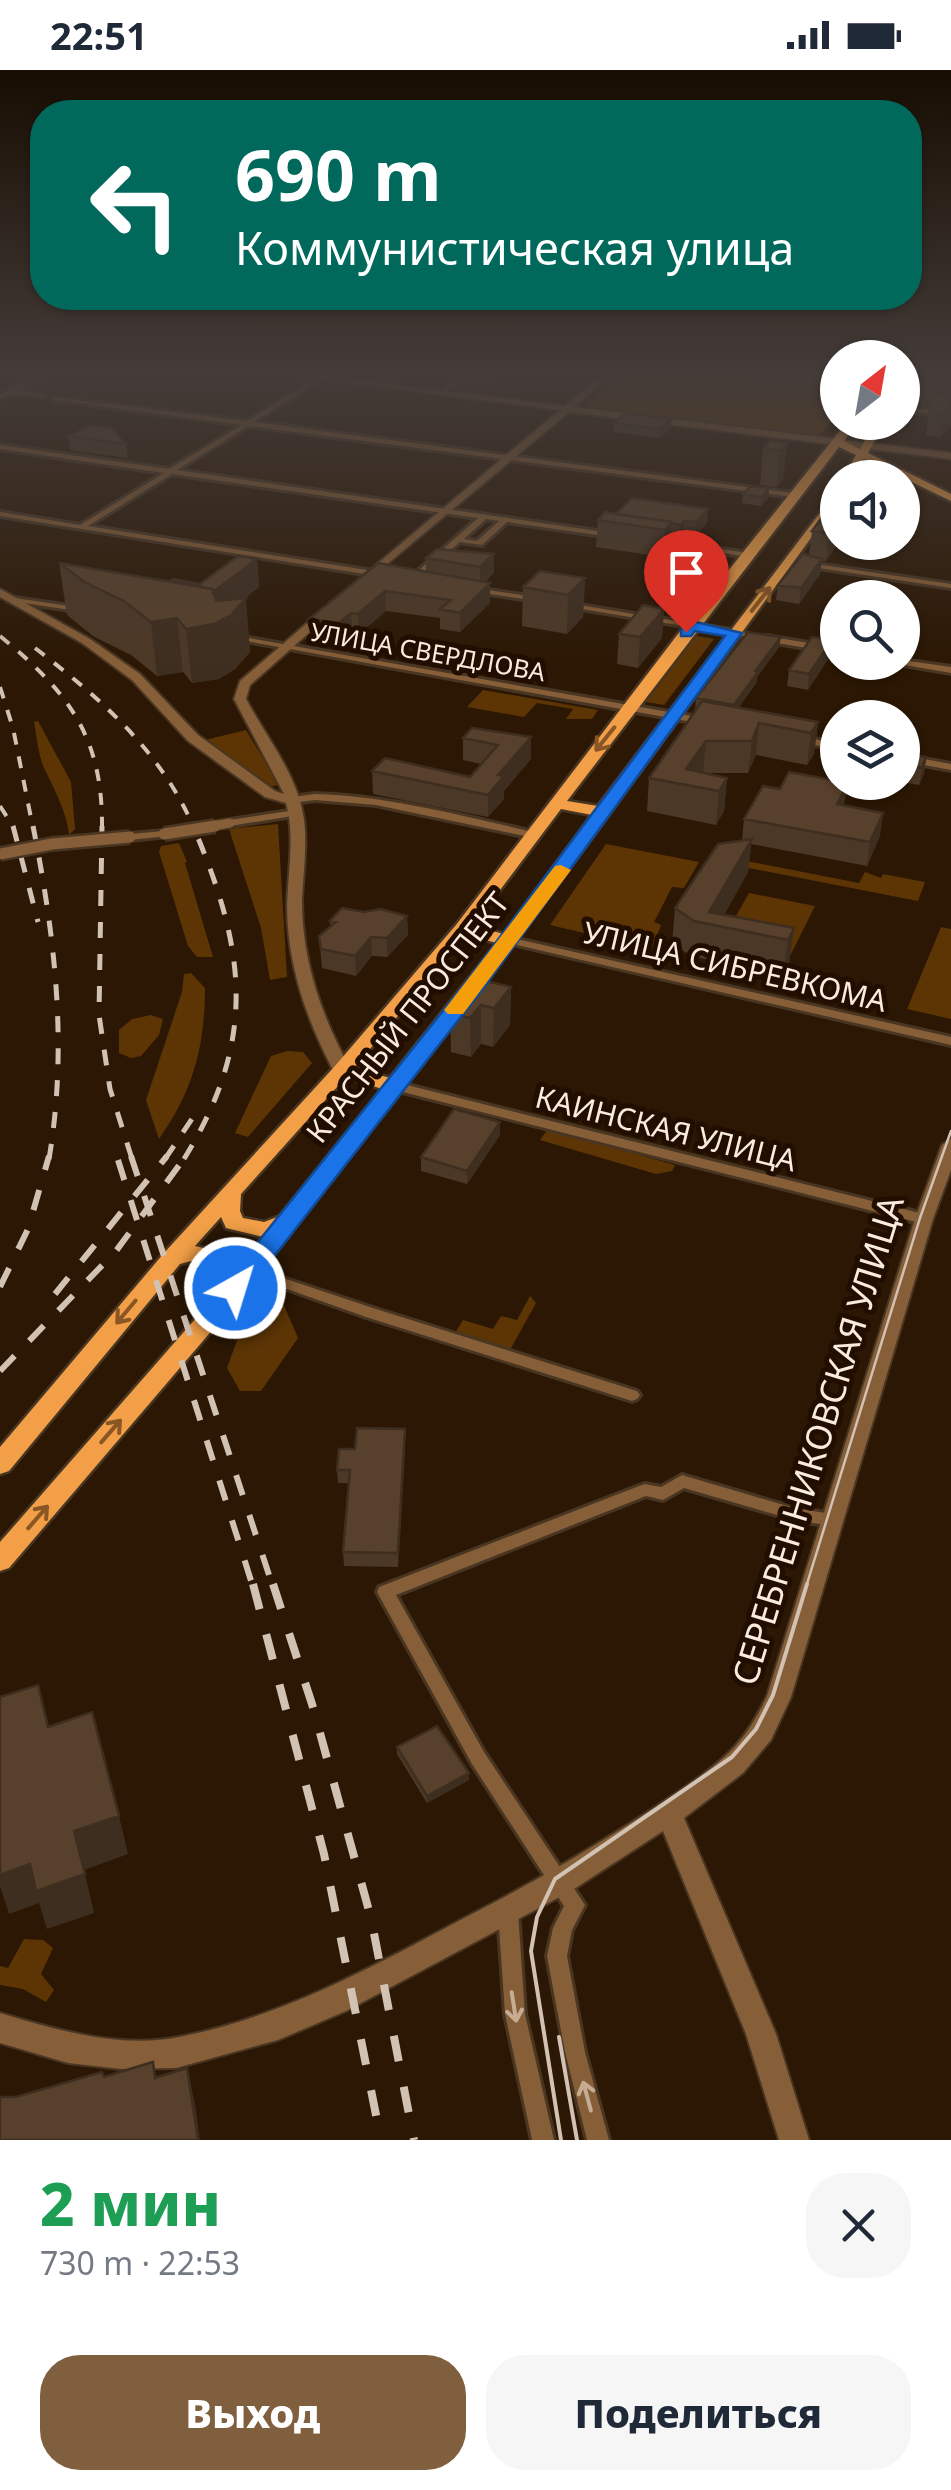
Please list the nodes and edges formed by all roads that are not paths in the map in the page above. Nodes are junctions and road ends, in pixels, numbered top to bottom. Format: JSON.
{"nodes":[{"id":1,"x":171,"y":471,"type":"edge"},
{"id":2,"x":176,"y":471,"type":"edge"},
{"id":3,"x":496,"y":471,"type":"edge"},
{"id":4,"x":610,"y":471,"type":"edge"},
{"id":5,"x":814,"y":471,"type":"edge"},
{"id":6,"x":902,"y":471,"type":"edge"},
{"id":7,"x":920,"y":487,"type":"edge"},
{"id":8,"x":936,"y":490,"type":"junction"},
{"id":9,"x":793,"y":496,"type":"junction"},
{"id":10,"x":820,"y":496,"type":"edge"},
{"id":11,"x":951,"y":498,"type":"edge"},
{"id":12,"x":820,"y":509,"type":"edge"},
{"id":13,"x":448,"y":511,"type":"junction"},
{"id":14,"x":0,"y":514,"type":"edge"},
{"id":15,"x":484,"y":516,"type":"junction"},
{"id":16,"x":506,"y":519,"type":"junction"},
{"id":17,"x":82,"y":527,"type":"junction"},
{"id":18,"x":624,"y":536,"type":"edge"},
{"id":19,"x":642,"y":539,"type":"edge"},
{"id":20,"x":458,"y":540,"type":"junction"},
{"id":21,"x":444,"y":552,"type":"junction"},
{"id":22,"x":456,"y":554,"type":"edge"},
{"id":23,"x":769,"y":558,"type":"junction"},
{"id":24,"x":434,"y":561,"type":"junction"},
{"id":25,"x":446,"y":563,"type":"edge"},
{"id":26,"x":371,"y":573,"type":"junction"},
{"id":27,"x":413,"y":580,"type":"junction"},
{"id":28,"x":426,"y":582,"type":"edge"},
{"id":29,"x":951,"y":586,"type":"edge"},
{"id":30,"x":355,"y":588,"type":"edge"},
{"id":31,"x":472,"y":589,"type":"edge"},
{"id":32,"x":6,"y":595,"type":"edge"},
{"id":33,"x":342,"y":599,"type":"edge"},
{"id":34,"x":548,"y":602,"type":"edge"},
{"id":35,"x":566,"y":604,"type":"edge"},
{"id":36,"x":95,"y":612,"type":"edge"},
{"id":37,"x":692,"y":626,"type":"junction"},
{"id":38,"x":735,"y":633,"type":"junction"},
{"id":39,"x":218,"y":634,"type":"edge"},
{"id":40,"x":287,"y":646,"type":"junction"},
{"id":41,"x":820,"y":648,"type":"edge"},
{"id":42,"x":920,"y":665,"type":"edge"},
{"id":43,"x":951,"y":670,"type":"edge"},
{"id":44,"x":630,"y":708,"type":"junction"},
{"id":45,"x":672,"y":716,"type":"junction"},
{"id":46,"x":708,"y":722,"type":"edge"},
{"id":47,"x":791,"y":738,"type":"edge"},
{"id":48,"x":820,"y":743,"type":"edge"},
{"id":49,"x":920,"y":761,"type":"edge"},
{"id":50,"x":951,"y":767,"type":"edge"},
{"id":51,"x":557,"y":804,"type":"junction"},
{"id":52,"x":294,"y":807,"type":"junction"},
{"id":53,"x":603,"y":812,"type":"junction"},
{"id":54,"x":534,"y":834,"type":"junction"},
{"id":55,"x":0,"y":854,"type":"edge"},
{"id":56,"x":462,"y":929,"type":"junction"},
{"id":57,"x":508,"y":940,"type":"junction"},
{"id":58,"x":951,"y":1041,"type":"edge"},
{"id":59,"x":342,"y":1070,"type":"junction"},
{"id":60,"x":396,"y":1086,"type":"junction"},
{"id":61,"x":951,"y":1145,"type":"edge"},
{"id":62,"x":231,"y":1193,"type":"junction"},
{"id":63,"x":924,"y":1219,"type":"junction"},
{"id":64,"x":289,"y":1220,"type":"junction"},
{"id":65,"x":172,"y":1258,"type":"junction"},
{"id":66,"x":256,"y":1262,"type":"junction"},
{"id":67,"x":235,"y":1288,"type":"junction"},
{"id":68,"x":632,"y":1395,"type":"dead end"},
{"id":69,"x":0,"y":1464,"type":"edge"},
{"id":70,"x":832,"y":1520,"type":"junction"},
{"id":71,"x":0,"y":1560,"type":"edge"},
{"id":72,"x":668,"y":1812,"type":"junction"},
{"id":73,"x":561,"y":1882,"type":"junction"},
{"id":74,"x":508,"y":1910,"type":"junction"},
{"id":75,"x":0,"y":2028,"type":"edge"},
{"id":76,"x":543,"y":2140,"type":"edge"},
{"id":77,"x":598,"y":2140,"type":"edge"},
{"id":78,"x":794,"y":2140,"type":"edge"}],
"edges":[{"from":1,"to":17,"type":"street"},
{"from":2,"to":13,"type":"street"},
{"from":3,"to":13,"type":"street"},
{"from":4,"to":9,"type":"street"},
{"from":5,"to":9,"type":"main road","name":"КРАСНЫЙ ПРОСПЕКТ"},
{"from":6,"to":8,"type":"main road"},
{"from":7,"to":8,"type":"main road"},
{"from":8,"to":11,"type":"main road"},
{"from":9,"to":10,"type":"main road"},
{"from":9,"to":23,"type":"main road","name":"КРАСНЫЙ ПРОСПЕКТ"},
{"from":12,"to":23,"type":"main road","name":"КРАСНЫЙ ПРОСПЕКТ"},
{"from":13,"to":15,"type":"street"},
{"from":13,"to":26,"type":"street"},
{"from":14,"to":17,"type":"street"},
{"from":15,"to":16,"type":"street"},
{"from":15,"to":20,"type":"street"},
{"from":16,"to":18,"type":"street"},
{"from":16,"to":20,"type":"street"},
{"from":17,"to":26,"type":"street"},
{"from":19,"to":23,"type":"street"},
{"from":20,"to":21,"type":"street"},
{"from":21,"to":22,"type":"street"},
{"from":21,"to":24,"type":"street"},
{"from":23,"to":29,"type":"street"},
{"from":23,"to":37,"type":"main road","name":"КРАСНЫЙ ПРОСПЕКТ"},
{"from":38,"to":23,"type":"main road","name":"КРАСНЫЙ ПРОСПЕКТ","one_way":true},
{"from":24,"to":25,"type":"street"},
{"from":24,"to":27,"type":"street"},
{"from":26,"to":27,"type":"street"},
{"from":26,"to":30,"type":"street"},
{"from":27,"to":28,"type":"street"},
{"from":31,"to":34,"type":"street"},
{"from":32,"to":36,"type":"street"},
{"from":32,"to":52,"type":"street"},
{"from":33,"to":40,"type":"street"},
{"from":35,"to":37,"type":"street"},
{"from":37,"to":38,"type":"street"},
{"from":37,"to":44,"type":"main road","name":"КРАСНЫЙ ПРОСПЕКТ"},
{"from":38,"to":41,"type":"street"},
{"from":38,"to":45,"type":"main road","name":"КРАСНЫЙ ПРОСПЕКТ"},
{"from":39,"to":40,"type":"street","name":"УЛИЦА СВЕРДЛОВА"},
{"from":40,"to":44,"type":"street","name":"УЛИЦА СВЕРДЛОВА"},
{"from":40,"to":52,"type":"street"},
{"from":42,"to":43,"type":"street"},
{"from":44,"to":45,"type":"street","name":"УЛИЦА СВЕРДЛОВА"},
{"from":44,"to":51,"type":"main road","name":"КРАСНЫЙ ПРОСПЕКТ","one_way":true},
{"from":45,"to":46,"type":"street","name":"УЛИЦА СВЕРДЛОВА"},
{"from":45,"to":53,"type":"main road","name":"КРАСНЫЙ ПРОСПЕКТ"},
{"from":47,"to":48,"type":"street"},
{"from":49,"to":50,"type":"street"},
{"from":51,"to":53,"type":"main road"},
{"from":51,"to":54,"type":"main road","name":"КРАСНЫЙ ПРОСПЕКТ"},
{"from":52,"to":54,"type":"street"},
{"from":52,"to":55,"type":"street","bridge":true},
{"from":52,"to":59,"type":"street"},
{"from":53,"to":57,"type":"main road","name":"КРАСНЫЙ ПРОСПЕКТ"},
{"from":54,"to":56,"type":"main road","name":"КРАСНЫЙ ПРОСПЕКТ"},
{"from":56,"to":57,"type":"main road"},
{"from":56,"to":59,"type":"main road","name":"КРАСНЫЙ ПРОСПЕКТ"},
{"from":57,"to":58,"type":"street","name":"УЛИЦА СИБРЕВКОМА"},
{"from":57,"to":60,"type":"main road","name":"КРАСНЫЙ ПРОСПЕКТ"},
{"from":59,"to":60,"type":"main road"},
{"from":59,"to":62,"type":"main road","name":"КРАСНЫЙ ПРОСПЕКТ"},
{"from":60,"to":63,"type":"street","name":"КАИНСКАЯ УЛИЦА"},
{"from":60,"to":64,"type":"main road","name":"КРАСНЫЙ ПРОСПЕКТ"},
{"from":61,"to":63,"type":"street","name":"СЕРЕБРЕННИКОВСКАЯ УЛИЦА"},
{"from":62,"to":64,"type":"main road"},
{"from":62,"to":65,"type":"main road","name":"КРАСНЫЙ ПРОСПЕКТ"},
{"from":63,"to":70,"type":"street","name":"СЕРЕБРЕННИКОВСКАЯ УЛИЦА"},
{"from":64,"to":66,"type":"main road","name":"КРАСНЫЙ ПРОСПЕКТ"},
{"from":65,"to":67,"type":"main road"},
{"from":65,"to":69,"type":"main road","name":"КРАСНЫЙ ПРОСПЕКТ","one_way":true},
{"from":66,"to":67,"type":"main road","name":"КРАСНЫЙ ПРОСПЕКТ"},
{"from":66,"to":68,"type":"street"},
{"from":71,"to":67,"type":"main road","name":"КРАСНЫЙ ПРОСПЕКТ","one_way":true},
{"from":70,"to":72,"type":"street","name":"СЕРЕБРЕННИКОВСКАЯ УЛИЦА"},
{"from":70,"to":73,"type":"street"},
{"from":72,"to":73,"type":"street","name":"СЕРЕБРЕННИКОВСКАЯ УЛИЦА"},
{"from":72,"to":78,"type":"street"},
{"from":73,"to":74,"type":"street","name":"СЕРЕБРЕННИКОВСКАЯ УЛИЦА"},
{"from":77,"to":73,"type":"street","one_way":true},
{"from":74,"to":75,"type":"street","name":"СЕРЕБРЕННИКОВСКАЯ УЛИЦА"},
{"from":74,"to":76,"type":"street","one_way":true}]}
